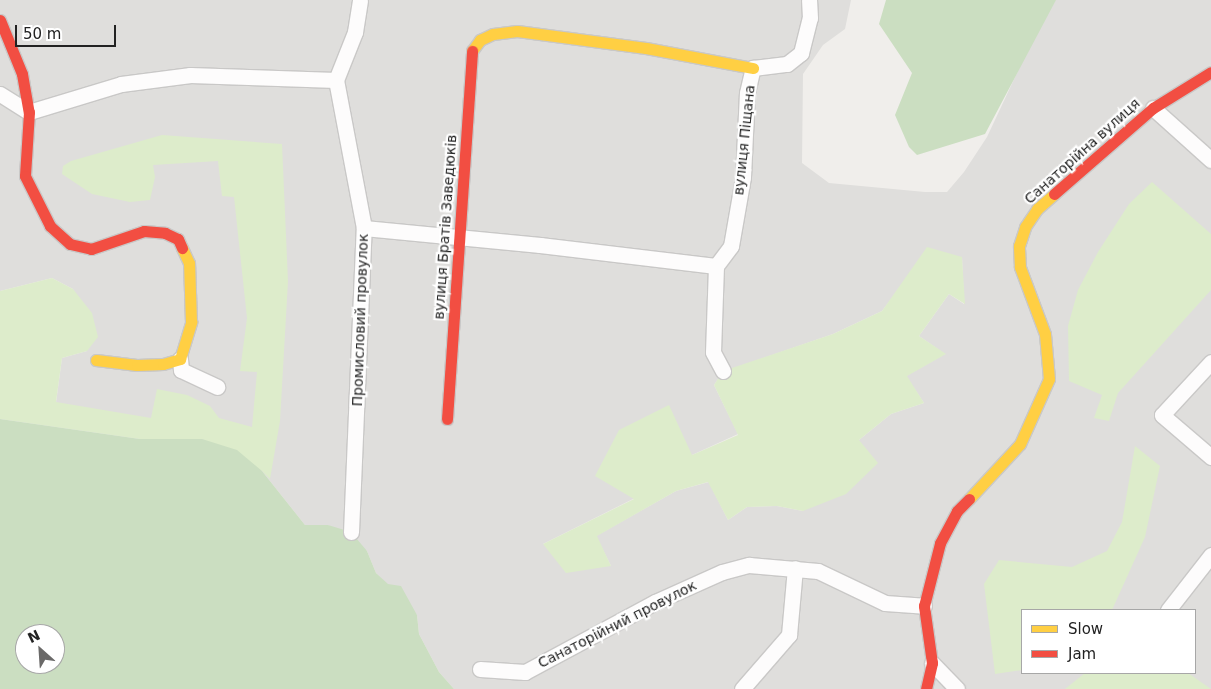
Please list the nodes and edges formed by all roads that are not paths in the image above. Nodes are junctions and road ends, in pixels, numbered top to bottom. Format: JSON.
{"nodes":[{"id":1,"x":360,"y":0,"type":"edge"},
{"id":2,"x":809,"y":0,"type":"edge"},
{"id":3,"x":0,"y":20,"type":"edge"},
{"id":4,"x":753,"y":68,"type":"junction"},
{"id":5,"x":1211,"y":72,"type":"edge"},
{"id":6,"x":336,"y":80,"type":"junction"},
{"id":7,"x":0,"y":94,"type":"edge"},
{"id":8,"x":1153,"y":108,"type":"junction"},
{"id":9,"x":29,"y":112,"type":"junction"},
{"id":10,"x":1211,"y":160,"type":"edge"},
{"id":11,"x":364,"y":228,"type":"junction"},
{"id":12,"x":459,"y":238,"type":"junction"},
{"id":13,"x":716,"y":266,"type":"junction"},
{"id":14,"x":180,"y":359,"type":"junction"},
{"id":15,"x":96,"y":360,"type":"dead end"},
{"id":16,"x":1211,"y":362,"type":"edge"},
{"id":17,"x":723,"y":372,"type":"dead end"},
{"id":18,"x":216,"y":387,"type":"dead end"},
{"id":19,"x":447,"y":419,"type":"dead end"},
{"id":20,"x":1211,"y":457,"type":"edge"},
{"id":21,"x":351,"y":532,"type":"dead end"},
{"id":22,"x":1211,"y":555,"type":"edge"},
{"id":23,"x":795,"y":568,"type":"junction"},
{"id":24,"x":924,"y":606,"type":"junction"},
{"id":25,"x":1169,"y":609,"type":"edge"},
{"id":26,"x":932,"y":663,"type":"junction"},
{"id":27,"x":480,"y":669,"type":"dead end"},
{"id":28,"x":742,"y":689,"type":"edge"},
{"id":29,"x":926,"y":689,"type":"edge"},
{"id":30,"x":958,"y":689,"type":"edge"}],
"edges":[{"from":1,"to":6,"type":"street"},
{"from":2,"to":4,"type":"street","name":"вулиця Піщана"},
{"from":3,"to":9,"type":"street"},
{"from":4,"to":12,"type":"street","name":"вулиця Братів Заведюків"},
{"from":4,"to":13,"type":"street","name":"вулиця Піщана"},
{"from":5,"to":8,"type":"street","name":"Санаторійна вулиця"},
{"from":6,"to":9,"type":"street"},
{"from":6,"to":11,"type":"street","name":"Промисловий провулок"},
{"from":7,"to":9,"type":"street"},
{"from":8,"to":10,"type":"street"},
{"from":8,"to":24,"type":"street","name":"Санаторійна вулиця"},
{"from":9,"to":14,"type":"street"},
{"from":11,"to":12,"type":"street"},
{"from":11,"to":21,"type":"street","name":"Промисловий провулок"},
{"from":12,"to":13,"type":"street"},
{"from":12,"to":19,"type":"street","name":"вулиця Братів Заведюків"},
{"from":13,"to":17,"type":"street"},
{"from":14,"to":15,"type":"street"},
{"from":14,"to":18,"type":"street"},
{"from":16,"to":20,"type":"street"},
{"from":22,"to":25,"type":"street"},
{"from":23,"to":24,"type":"street","name":"Санаторійний провулок"},
{"from":23,"to":27,"type":"street","name":"Санаторійний провулок"},
{"from":23,"to":28,"type":"street"},
{"from":24,"to":26,"type":"street","name":"Санаторійна вулиця"},
{"from":26,"to":29,"type":"street","name":"Санаторійна вулиця"},
{"from":26,"to":30,"type":"street"}]}
